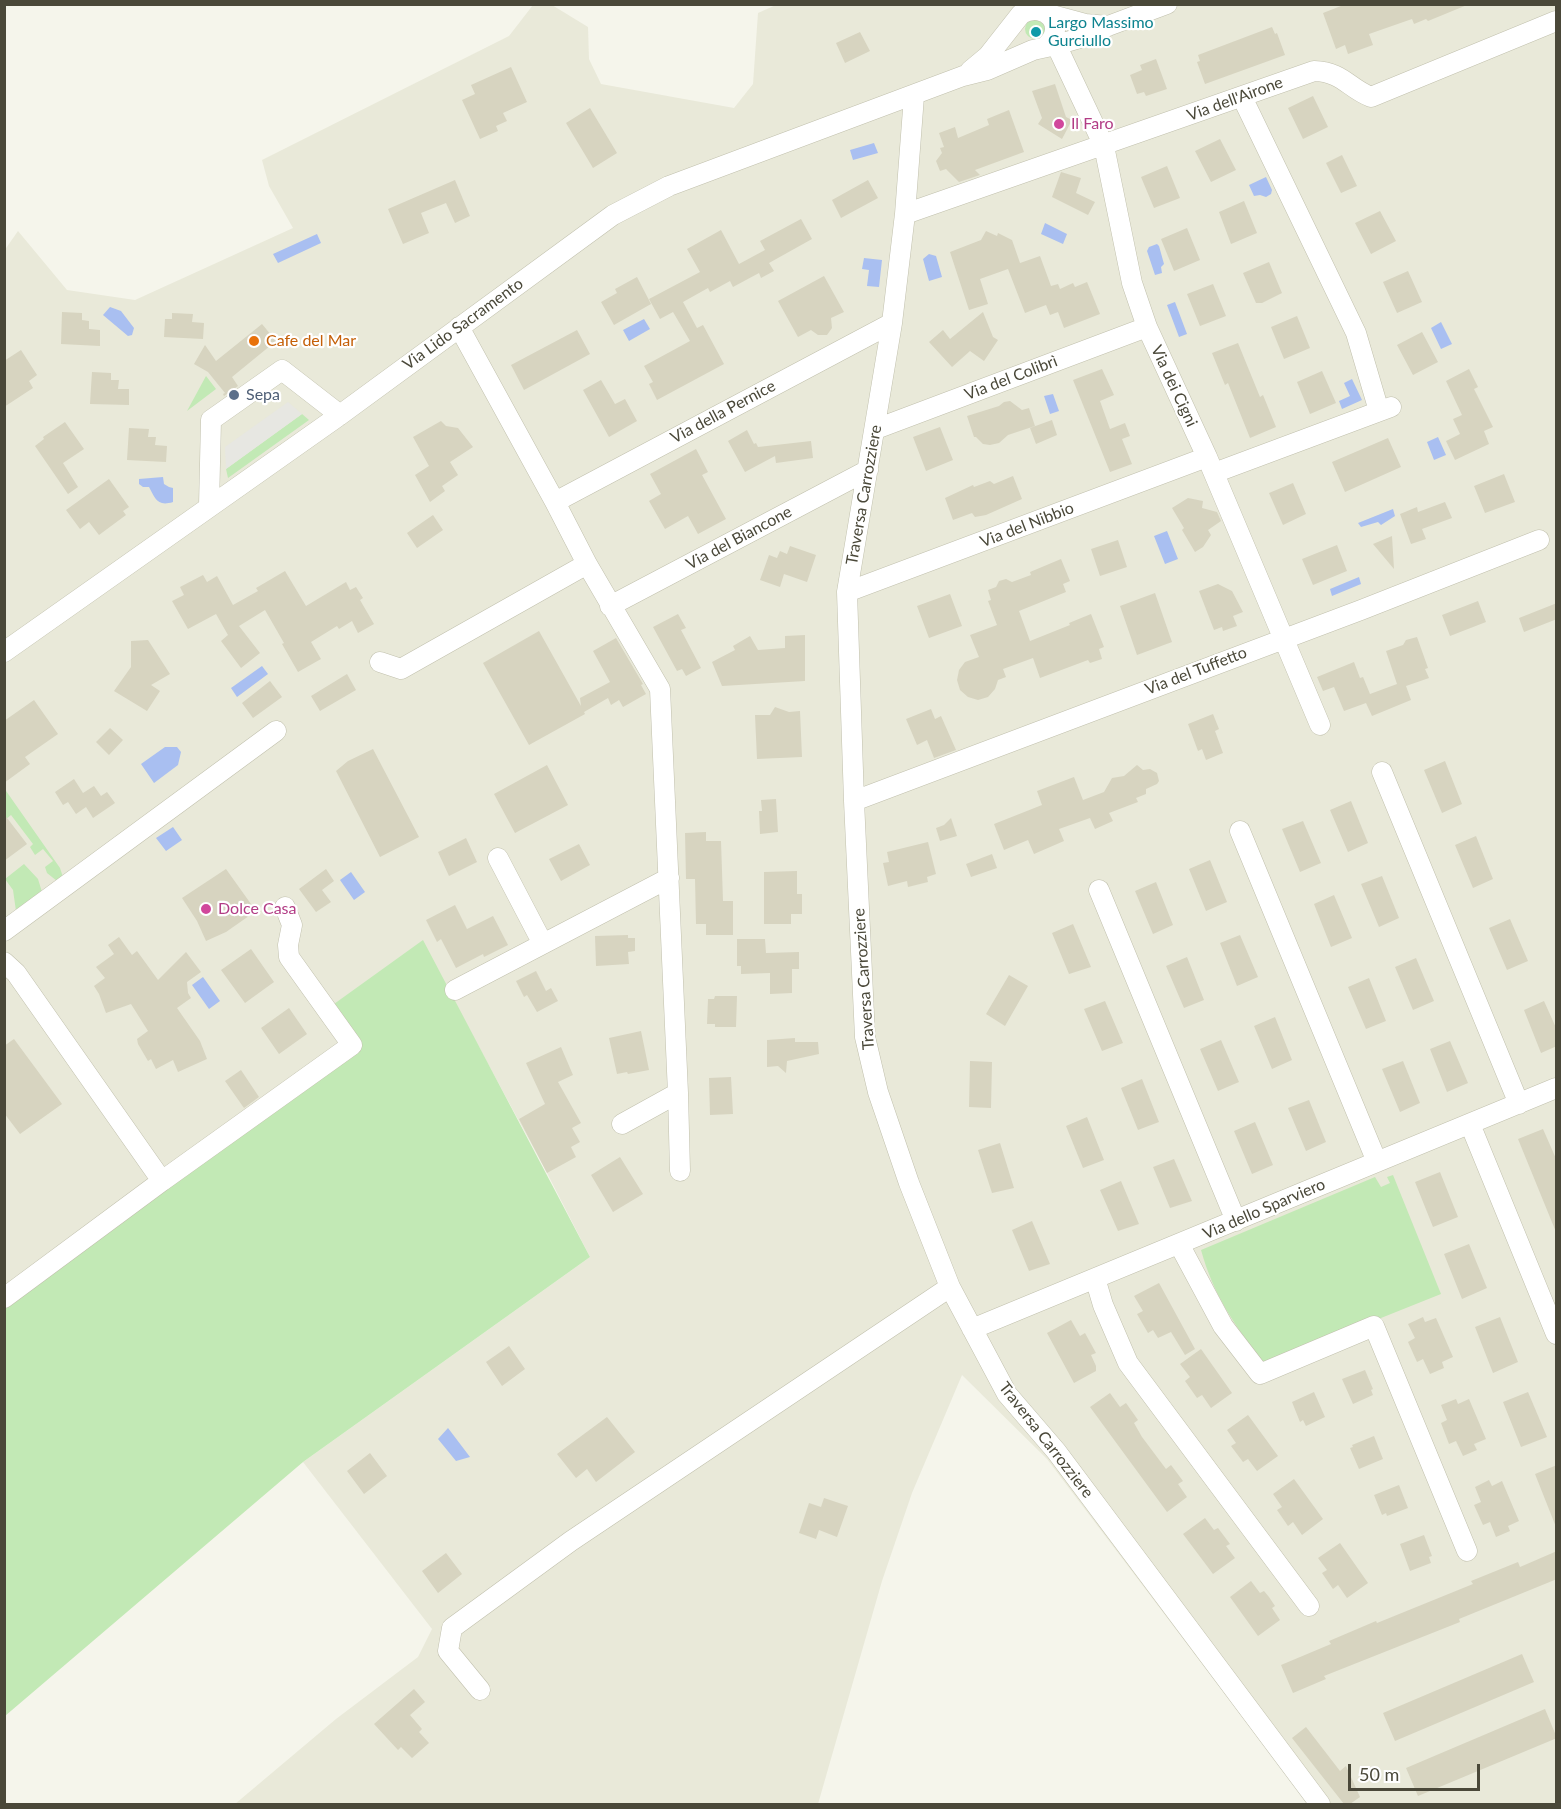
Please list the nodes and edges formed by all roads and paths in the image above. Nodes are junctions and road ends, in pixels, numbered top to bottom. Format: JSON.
{"nodes":[{"id":1,"x":1167,"y":4,"type":"edge"},
{"id":2,"x":1047,"y":10,"type":"edge"},
{"id":3,"x":1022,"y":12,"type":"edge"},
{"id":4,"x":1557,"y":21,"type":"edge"},
{"id":5,"x":1108,"y":26,"type":"junction"},
{"id":6,"x":1047,"y":45,"type":"junction"},
{"id":7,"x":963,"y":76,"type":"junction"},
{"id":8,"x":914,"y":96,"type":"junction"},
{"id":9,"x":1242,"y":97,"type":"junction"},
{"id":10,"x":1104,"y":146,"type":"junction"},
{"id":11,"x":905,"y":214,"type":"junction"},
{"id":12,"x":892,"y":323,"type":"junction"},
{"id":13,"x":459,"y":327,"type":"junction"},
{"id":14,"x":1147,"y":327,"type":"junction"},
{"id":15,"x":339,"y":415,"type":"junction"},
{"id":16,"x":876,"y":429,"type":"junction"},
{"id":17,"x":1210,"y":465,"type":"junction"},
{"id":18,"x":868,"y":470,"type":"junction"},
{"id":19,"x":555,"y":502,"type":"junction"},
{"id":20,"x":209,"y":506,"type":"junction"},
{"id":21,"x":1539,"y":540,"type":"dead end"},
{"id":22,"x":586,"y":564,"type":"junction"},
{"id":23,"x":847,"y":592,"type":"junction"},
{"id":24,"x":610,"y":606,"type":"junction"},
{"id":25,"x":1284,"y":638,"type":"junction"},
{"id":26,"x":4,"y":651,"type":"edge"},
{"id":27,"x":380,"y":662,"type":"dead end"},
{"id":28,"x":1320,"y":726,"type":"dead end"},
{"id":29,"x":276,"y":732,"type":"dead end"},
{"id":30,"x":1382,"y":772,"type":"dead end"},
{"id":31,"x":854,"y":801,"type":"junction"},
{"id":32,"x":1240,"y":831,"type":"dead end"},
{"id":33,"x":498,"y":858,"type":"dead end"},
{"id":34,"x":669,"y":878,"type":"junction"},
{"id":35,"x":1099,"y":890,"type":"dead end"},
{"id":36,"x":285,"y":907,"type":"dead end"},
{"id":37,"x":4,"y":931,"type":"edge"},
{"id":38,"x":543,"y":944,"type":"junction"},
{"id":39,"x":4,"y":962,"type":"edge"},
{"id":40,"x":455,"y":990,"type":"dead end"},
{"id":41,"x":1557,"y":1088,"type":"edge"},
{"id":42,"x":678,"y":1093,"type":"junction"},
{"id":43,"x":1519,"y":1104,"type":"junction"},
{"id":44,"x":622,"y":1124,"type":"dead end"},
{"id":45,"x":1470,"y":1124,"type":"junction"},
{"id":46,"x":1377,"y":1162,"type":"junction"},
{"id":47,"x":680,"y":1171,"type":"dead end"},
{"id":48,"x":162,"y":1181,"type":"junction"},
{"id":49,"x":1236,"y":1221,"type":"junction"},
{"id":50,"x":1179,"y":1244,"type":"junction"},
{"id":51,"x":1095,"y":1278,"type":"junction"},
{"id":52,"x":950,"y":1287,"type":"junction"},
{"id":53,"x":4,"y":1298,"type":"edge"},
{"id":54,"x":972,"y":1329,"type":"junction"},
{"id":55,"x":1557,"y":1334,"type":"edge"},
{"id":56,"x":1467,"y":1551,"type":"dead end"},
{"id":57,"x":1310,"y":1606,"type":"dead end"},
{"id":58,"x":480,"y":1690,"type":"dead end"},
{"id":59,"x":1320,"y":1804,"type":"edge"}],
"edges":[{"from":1,"to":5,"type":"street"},
{"from":2,"to":3,"type":"street"},
{"from":2,"to":5,"type":"street"},
{"from":2,"to":6,"type":"street"},
{"from":3,"to":6,"type":"street"},
{"from":3,"to":7,"type":"street"},
{"from":4,"to":9,"type":"street","name":"Via dell'Airone"},
{"from":5,"to":6,"type":"street"},
{"from":6,"to":7,"type":"street"},
{"from":6,"to":10,"type":"street","name":"Via dei Cigni"},
{"from":7,"to":8,"type":"street","name":"Via Lido Sacramento"},
{"from":8,"to":11,"type":"street","name":"Traversa Carrozziere"},
{"from":8,"to":13,"type":"street","name":"Via Lido Sacramento"},
{"from":9,"to":10,"type":"street","name":"Via dell'Airone"},
{"from":9,"to":17,"type":"street","name":"Via del Nibbio"},
{"from":10,"to":11,"type":"street","name":"Via dell'Airone"},
{"from":10,"to":14,"type":"street","name":"Via dei Cigni"},
{"from":11,"to":12,"type":"street","name":"Traversa Carrozziere"},
{"from":12,"to":16,"type":"street","name":"Traversa Carrozziere"},
{"from":12,"to":19,"type":"street","name":"Via della Pernice"},
{"from":13,"to":15,"type":"street","name":"Via Lido Sacramento"},
{"from":13,"to":19,"type":"street"},
{"from":14,"to":16,"type":"street","name":"Via del Colibrì"},
{"from":14,"to":17,"type":"street","name":"Via dei Cigni"},
{"from":15,"to":20,"type":"street","name":"Via Lido Sacramento"},
{"from":15,"to":20,"type":"street"},
{"from":16,"to":18,"type":"street","name":"Traversa Carrozziere"},
{"from":17,"to":23,"type":"street","name":"Via del Nibbio"},
{"from":17,"to":25,"type":"street","name":"Via dei Cigni"},
{"from":18,"to":23,"type":"street","name":"Traversa Carrozziere"},
{"from":18,"to":24,"type":"street","name":"Via del Biancone"},
{"from":19,"to":22,"type":"street"},
{"from":20,"to":26,"type":"street","name":"Via Lido Sacramento"},
{"from":21,"to":25,"type":"street","name":"Via del Tuffetto"},
{"from":22,"to":24,"type":"street"},
{"from":22,"to":27,"type":"street"},
{"from":23,"to":31,"type":"street","name":"Traversa Carrozziere"},
{"from":24,"to":34,"type":"street"},
{"from":25,"to":28,"type":"street","name":"Via dei Cigni"},
{"from":25,"to":31,"type":"street","name":"Via del Tuffetto"},
{"from":29,"to":37,"type":"street"},
{"from":30,"to":43,"type":"street"},
{"from":31,"to":52,"type":"street","name":"Traversa Carrozziere"},
{"from":32,"to":46,"type":"street"},
{"from":33,"to":38,"type":"street"},
{"from":34,"to":38,"type":"street"},
{"from":34,"to":42,"type":"street"},
{"from":35,"to":49,"type":"street"},
{"from":36,"to":48,"type":"street"},
{"from":38,"to":40,"type":"street"},
{"from":39,"to":48,"type":"street"},
{"from":41,"to":43,"type":"street","name":"Via dello Sparviero"},
{"from":42,"to":44,"type":"street"},
{"from":42,"to":47,"type":"street"},
{"from":43,"to":45,"type":"street","name":"Via dello Sparviero"},
{"from":45,"to":46,"type":"street","name":"Via dello Sparviero"},
{"from":45,"to":55,"type":"street"},
{"from":46,"to":49,"type":"street","name":"Via dello Sparviero"},
{"from":48,"to":53,"type":"street"},
{"from":49,"to":50,"type":"street","name":"Via dello Sparviero"},
{"from":50,"to":51,"type":"street","name":"Via dello Sparviero"},
{"from":50,"to":56,"type":"street"},
{"from":51,"to":54,"type":"street","name":"Via dello Sparviero"},
{"from":51,"to":57,"type":"street"},
{"from":52,"to":54,"type":"street","name":"Traversa Carrozziere"},
{"from":52,"to":58,"type":"street"},
{"from":54,"to":59,"type":"street","name":"Traversa Carrozziere"}]}
